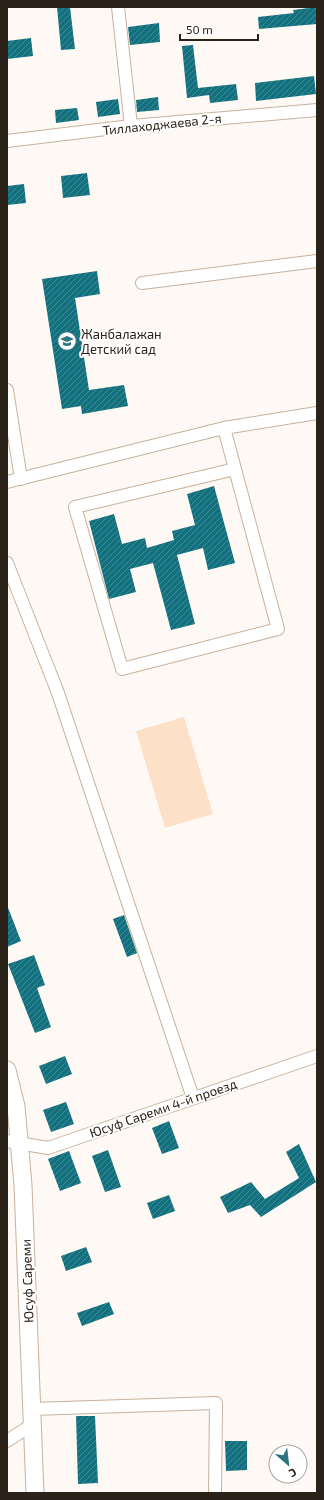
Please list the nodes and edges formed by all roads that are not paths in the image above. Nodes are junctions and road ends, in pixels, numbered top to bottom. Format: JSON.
{"nodes":[{"id":1,"x":118,"y":7,"type":"edge"},
{"id":2,"x":317,"y":110,"type":"edge"},
{"id":3,"x":131,"y":126,"type":"junction"},
{"id":4,"x":7,"y":141,"type":"edge"},
{"id":5,"x":317,"y":261,"type":"edge"},
{"id":6,"x":142,"y":283,"type":"dead end"},
{"id":7,"x":7,"y":390,"type":"edge"},
{"id":8,"x":317,"y":413,"type":"edge"},
{"id":9,"x":224,"y":428,"type":"junction"},
{"id":10,"x":235,"y":469,"type":"junction"},
{"id":11,"x":22,"y":479,"type":"junction"},
{"id":12,"x":7,"y":482,"type":"edge"},
{"id":13,"x":7,"y":563,"type":"edge"},
{"id":14,"x":317,"y":1056,"type":"edge"},
{"id":15,"x":7,"y":1070,"type":"edge"},
{"id":16,"x":193,"y":1098,"type":"junction"},
{"id":17,"x":13,"y":1143,"type":"edge"},
{"id":18,"x":32,"y":1417,"type":"junction"},
{"id":19,"x":7,"y":1441,"type":"edge"},
{"id":20,"x":35,"y":1493,"type":"edge"},
{"id":21,"x":215,"y":1493,"type":"edge"}],
"edges":[{"from":1,"to":3,"type":"street"},
{"from":2,"to":3,"type":"street","name":"Тиллаходжаева 2-я"},
{"from":3,"to":4,"type":"street","name":"Тиллаходжаева 2-я"},
{"from":5,"to":6,"type":"street"},
{"from":7,"to":11,"type":"street"},
{"from":8,"to":9,"type":"street"},
{"from":9,"to":10,"type":"street"},
{"from":9,"to":11,"type":"street"},
{"from":10,"to":10,"type":"street"},
{"from":11,"to":12,"type":"street"},
{"from":13,"to":16,"type":"street"},
{"from":14,"to":16,"type":"street","name":"Юсуф Сареми 4-й проезд"},
{"from":15,"to":17,"type":"main road","name":"Юсуф Сареми"},
{"from":16,"to":17,"type":"street","name":"Юсуф Сареми 4-й проезд"},
{"from":17,"to":18,"type":"main road","name":"Юсуф Сареми"},
{"from":18,"to":19,"type":"street"},
{"from":18,"to":20,"type":"main road","name":"Юсуф Сареми"},
{"from":18,"to":21,"type":"street"}]}
